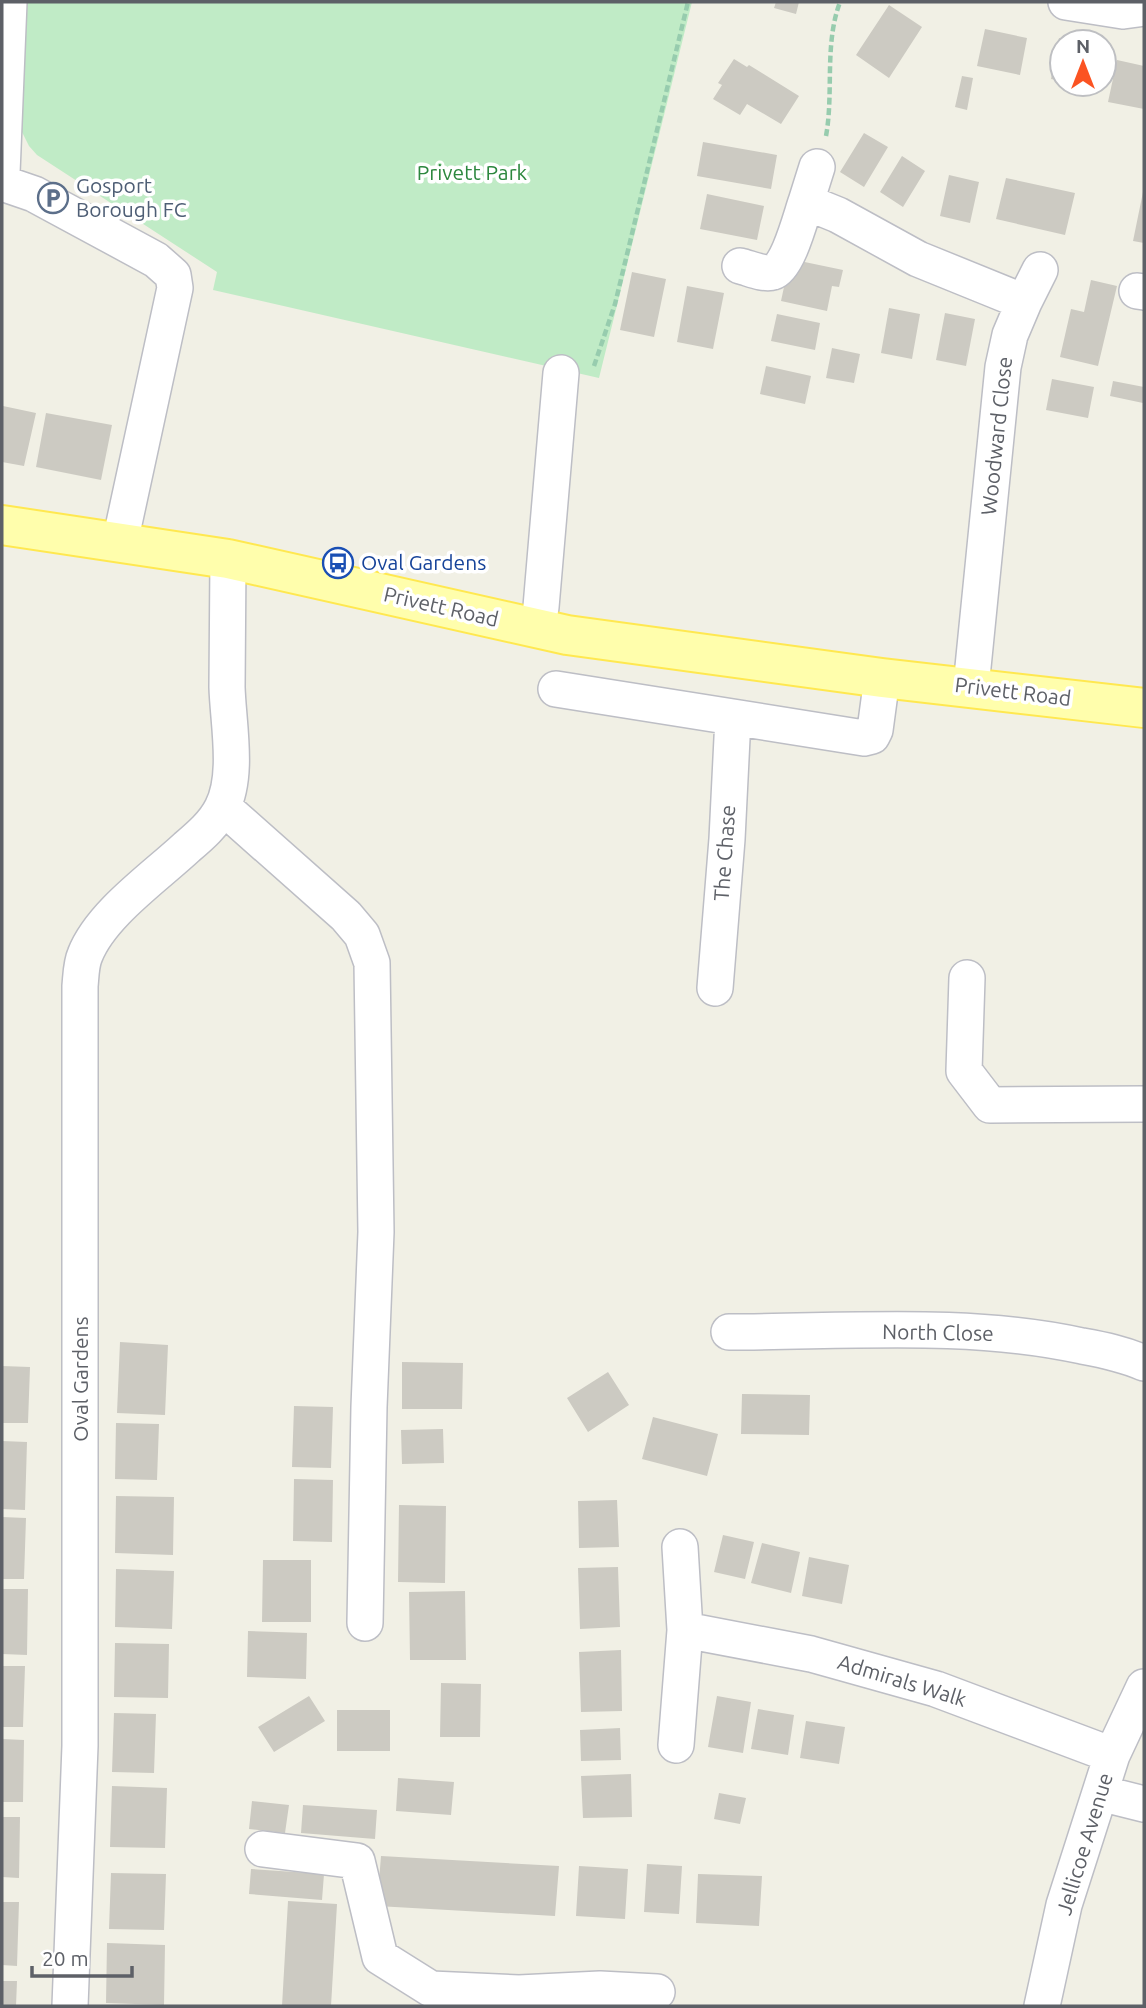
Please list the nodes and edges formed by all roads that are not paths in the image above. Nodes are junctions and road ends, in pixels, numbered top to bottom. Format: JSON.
{"nodes":[{"id":1,"x":9,"y":2,"type":"edge"},
{"id":2,"x":1066,"y":2,"type":"edge"},
{"id":3,"x":1144,"y":8,"type":"edge"},
{"id":4,"x":817,"y":167,"type":"road end"},
{"id":5,"x":2,"y":173,"type":"edge"},
{"id":6,"x":2,"y":183,"type":"edge"},
{"id":7,"x":806,"y":202,"type":"junction"},
{"id":8,"x":740,"y":266,"type":"dead end"},
{"id":9,"x":1040,"y":270,"type":"dead end"},
{"id":10,"x":1024,"y":302,"type":"junction"},
{"id":11,"x":577,"y":371,"type":"road end"},
{"id":12,"x":2,"y":525,"type":"edge"},
{"id":13,"x":120,"y":542,"type":"junction"},
{"id":14,"x":228,"y":559,"type":"junction"},
{"id":15,"x":537,"y":629,"type":"junction"},
{"id":16,"x":882,"y":678,"type":"junction"},
{"id":17,"x":971,"y":687,"type":"junction"},
{"id":18,"x":556,"y":689,"type":"dead end"},
{"id":19,"x":1144,"y":708,"type":"edge"},
{"id":20,"x":733,"y":718,"type":"junction"},
{"id":21,"x":223,"y":807,"type":"junction"},
{"id":22,"x":967,"y":978,"type":"dead end"},
{"id":23,"x":712,"y":989,"type":"dead end"},
{"id":24,"x":1144,"y":1104,"type":"edge"},
{"id":25,"x":729,"y":1332,"type":"dead end"},
{"id":26,"x":1144,"y":1363,"type":"edge"},
{"id":27,"x":680,"y":1547,"type":"dead end"},
{"id":28,"x":365,"y":1623,"type":"dead end"},
{"id":29,"x":685,"y":1630,"type":"junction"},
{"id":30,"x":1144,"y":1686,"type":"edge"},
{"id":31,"x":676,"y":1745,"type":"dead end"},
{"id":32,"x":1112,"y":1755,"type":"junction"},
{"id":33,"x":1100,"y":1793,"type":"junction"},
{"id":34,"x":1144,"y":1804,"type":"edge"},
{"id":35,"x":263,"y":1849,"type":"dead end"},
{"id":36,"x":657,"y":1992,"type":"dead end"},
{"id":37,"x":430,"y":1998,"type":"edge"},
{"id":38,"x":519,"y":1999,"type":"edge"},
{"id":39,"x":70,"y":2006,"type":"edge"},
{"id":40,"x":1042,"y":2006,"type":"edge"}],
"edges":[{"from":1,"to":5,"type":"street"},
{"from":2,"to":3,"type":"street"},
{"from":4,"to":7,"type":"street"},
{"from":6,"to":13,"type":"street"},
{"from":7,"to":8,"type":"street"},
{"from":7,"to":10,"type":"street"},
{"from":9,"to":10,"type":"street","name":"Woodward Close"},
{"from":10,"to":17,"type":"street","name":"Woodward Close"},
{"from":11,"to":15,"type":"street"},
{"from":12,"to":13,"type":"main road","name":"Privett Road"},
{"from":13,"to":14,"type":"main road","name":"Privett Road"},
{"from":14,"to":15,"type":"main road","name":"Privett Road"},
{"from":14,"to":21,"type":"street","name":"Oval Gardens"},
{"from":15,"to":16,"type":"main road","name":"Privett Road"},
{"from":16,"to":17,"type":"main road","name":"Privett Road"},
{"from":16,"to":20,"type":"street"},
{"from":17,"to":19,"type":"main road","name":"Privett Road"},
{"from":18,"to":20,"type":"street"},
{"from":20,"to":23,"type":"street","name":"The Chase"},
{"from":21,"to":28,"type":"street"},
{"from":21,"to":39,"type":"street","name":"Oval Gardens"},
{"from":22,"to":24,"type":"street"},
{"from":25,"to":26,"type":"street","name":"North Close"},
{"from":27,"to":29,"type":"street"},
{"from":29,"to":31,"type":"street"},
{"from":29,"to":32,"type":"street","name":"Admirals Walk"},
{"from":30,"to":32,"type":"street","name":"Jellicoe Avenue"},
{"from":32,"to":33,"type":"street","name":"Jellicoe Avenue"},
{"from":33,"to":34,"type":"street"},
{"from":33,"to":40,"type":"street","name":"Jellicoe Avenue"},
{"from":35,"to":37,"type":"street"},
{"from":36,"to":38,"type":"street"},
{"from":37,"to":38,"type":"street"}]}
